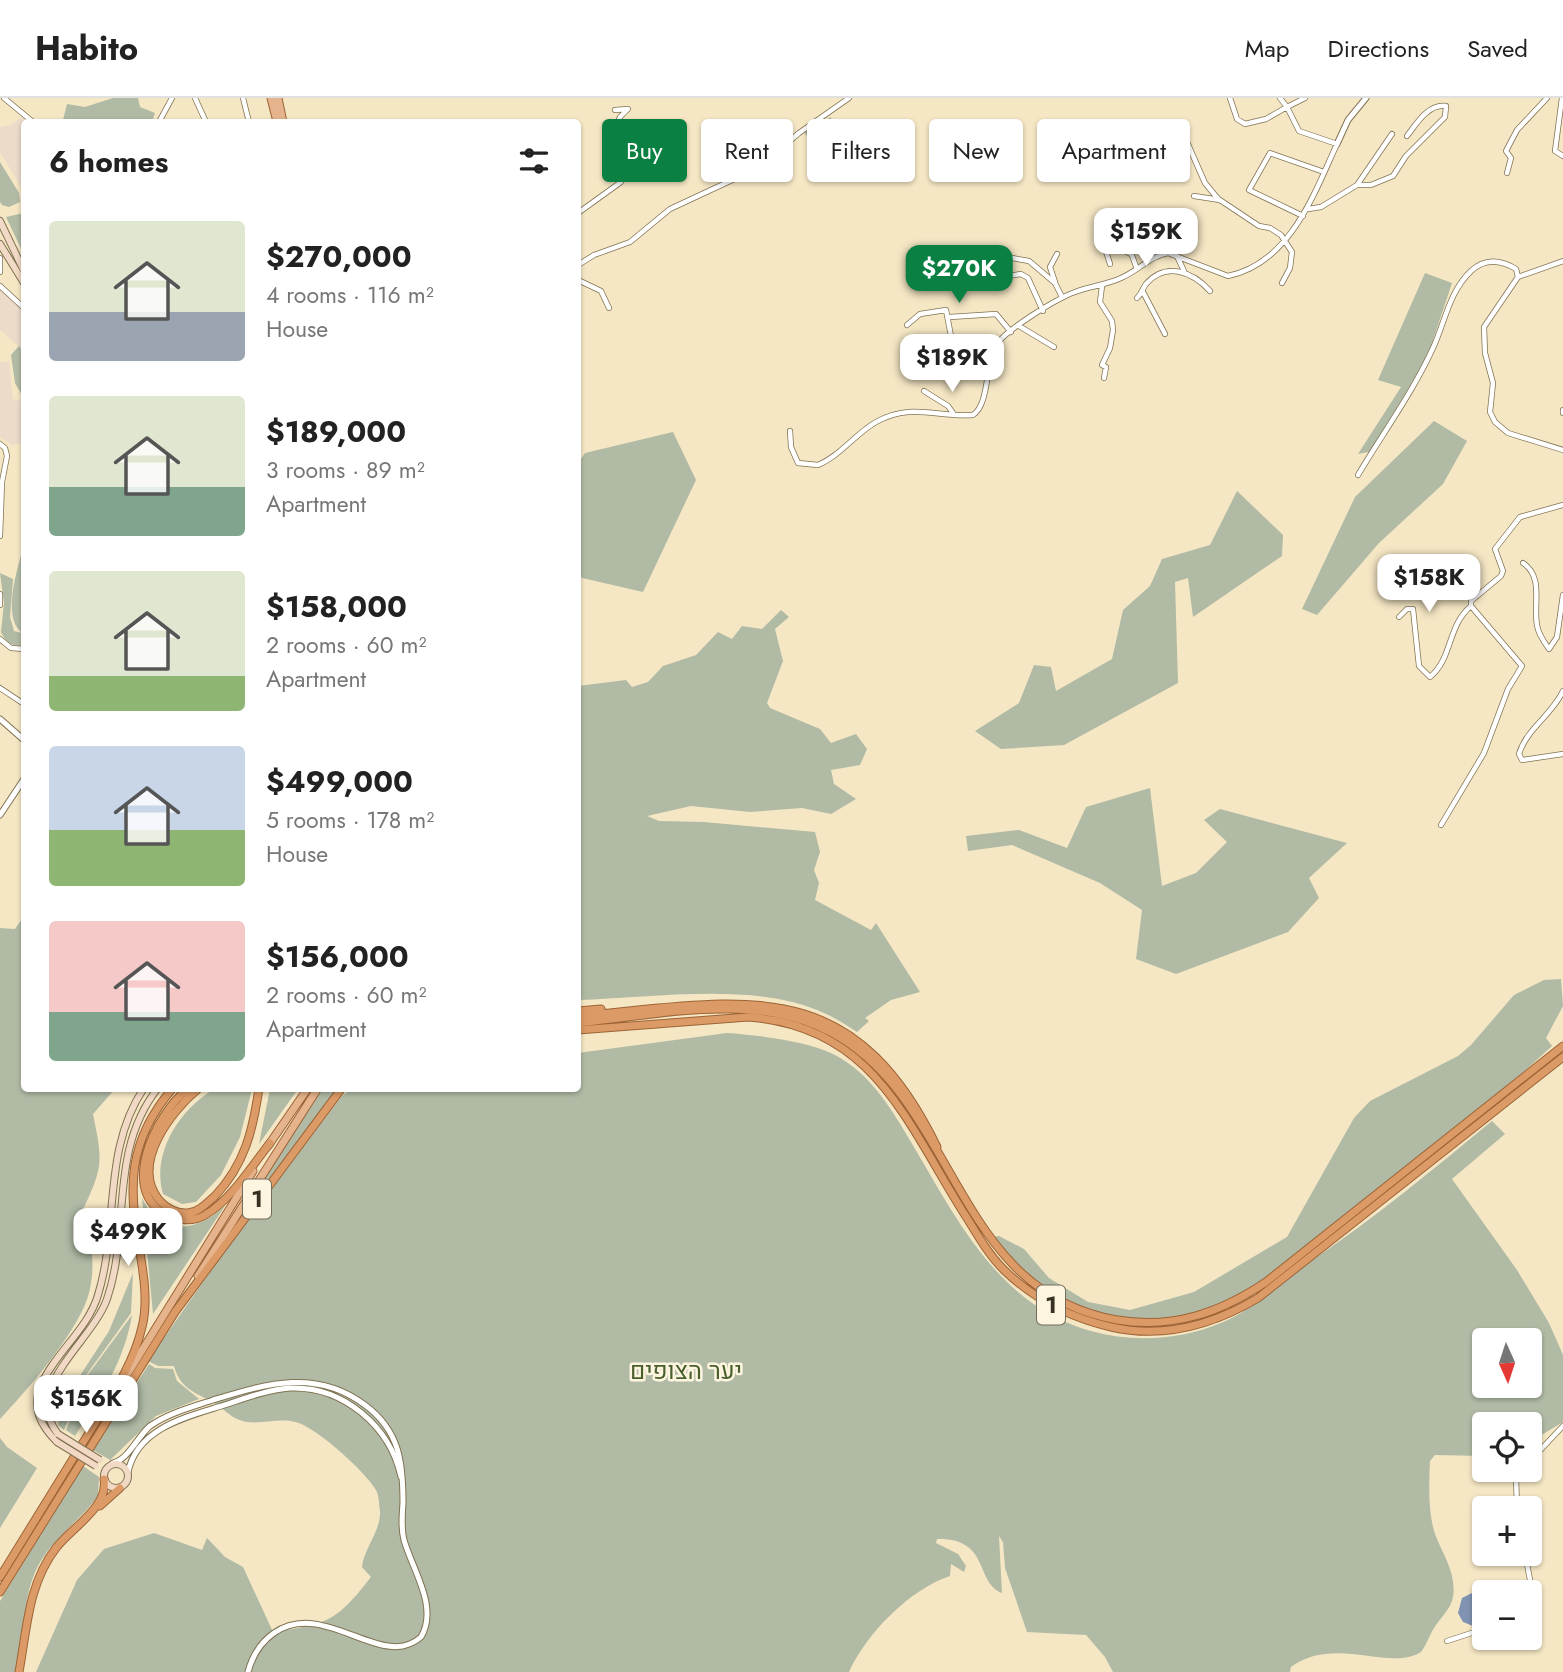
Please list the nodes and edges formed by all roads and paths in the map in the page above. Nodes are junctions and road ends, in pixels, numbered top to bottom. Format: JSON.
{"nodes":[{"id":1,"x":5,"y":98,"type":"edge"},
{"id":2,"x":172,"y":98,"type":"edge"},
{"id":3,"x":195,"y":98,"type":"edge"},
{"id":4,"x":243,"y":98,"type":"edge"},
{"id":5,"x":271,"y":98,"type":"edge"},
{"id":6,"x":278,"y":98,"type":"edge"},
{"id":7,"x":849,"y":98,"type":"edge"},
{"id":8,"x":1230,"y":98,"type":"edge"},
{"id":9,"x":1280,"y":98,"type":"edge"},
{"id":10,"x":1305,"y":98,"type":"edge"},
{"id":11,"x":1366,"y":98,"type":"edge"},
{"id":12,"x":1547,"y":98,"type":"edge"},
{"id":13,"x":1562,"y":98,"type":"edge"},
{"id":14,"x":1287,"y":107,"type":"junction"},
{"id":15,"x":615,"y":110,"type":"dead end"},
{"id":16,"x":30,"y":119,"type":"edge"},
{"id":17,"x":161,"y":119,"type":"edge"},
{"id":18,"x":205,"y":119,"type":"edge"},
{"id":19,"x":248,"y":119,"type":"edge"},
{"id":20,"x":276,"y":119,"type":"edge"},
{"id":21,"x":282,"y":119,"type":"edge"},
{"id":22,"x":1392,"y":134,"type":"dead end"},
{"id":23,"x":1407,"y":136,"type":"dead end"},
{"id":24,"x":1337,"y":144,"type":"junction"},
{"id":25,"x":1190,"y":149,"type":"edge"},
{"id":26,"x":1563,"y":156,"type":"edge"},
{"id":27,"x":1324,"y":172,"type":"junction"},
{"id":28,"x":1507,"y":173,"type":"dead end"},
{"id":29,"x":1357,"y":185,"type":"junction"},
{"id":30,"x":1195,"y":197,"type":"dead end"},
{"id":31,"x":1220,"y":200,"type":"junction"},
{"id":32,"x":1307,"y":209,"type":"junction"},
{"id":33,"x":581,"y":212,"type":"edge"},
{"id":34,"x":1303,"y":216,"type":"junction"},
{"id":35,"x":0,"y":221,"type":"edge"},
{"id":36,"x":1117,"y":237,"type":"junction"},
{"id":37,"x":1284,"y":239,"type":"junction"},
{"id":38,"x":0,"y":244,"type":"edge"},
{"id":39,"x":1056,"y":254,"type":"dead end"},
{"id":40,"x":1131,"y":254,"type":"junction"},
{"id":41,"x":1176,"y":254,"type":"junction"},
{"id":42,"x":0,"y":258,"type":"edge"},
{"id":43,"x":1012,"y":258,"type":"dead end"},
{"id":44,"x":1563,"y":261,"type":"edge"},
{"id":45,"x":581,"y":263,"type":"edge"},
{"id":46,"x":1110,"y":264,"type":"dead end"},
{"id":47,"x":21,"y":265,"type":"edge"},
{"id":48,"x":1137,"y":269,"type":"junction"},
{"id":49,"x":1184,"y":271,"type":"junction"},
{"id":50,"x":0,"y":272,"type":"edge"},
{"id":51,"x":1518,"y":277,"type":"junction"},
{"id":52,"x":21,"y":278,"type":"edge"},
{"id":53,"x":992,"y":278,"type":"dead end"},
{"id":54,"x":581,"y":281,"type":"edge"},
{"id":55,"x":1055,"y":283,"type":"junction"},
{"id":56,"x":1282,"y":283,"type":"dead end"},
{"id":57,"x":0,"y":286,"type":"edge"},
{"id":58,"x":1102,"y":286,"type":"junction"},
{"id":59,"x":1143,"y":291,"type":"junction"},
{"id":60,"x":1210,"y":291,"type":"dead end"},
{"id":61,"x":1062,"y":297,"type":"junction"},
{"id":62,"x":1137,"y":298,"type":"dead end"},
{"id":63,"x":21,"y":305,"type":"edge"},
{"id":64,"x":609,"y":308,"type":"dead end"},
{"id":65,"x":1043,"y":311,"type":"junction"},
{"id":66,"x":950,"y":317,"type":"junction"},
{"id":67,"x":906,"y":325,"type":"dead end"},
{"id":68,"x":1019,"y":326,"type":"junction"},
{"id":69,"x":1011,"y":332,"type":"junction"},
{"id":70,"x":1165,"y":334,"type":"dead end"},
{"id":71,"x":922,"y":341,"type":"dead end"},
{"id":72,"x":962,"y":346,"type":"junction"},
{"id":73,"x":1054,"y":347,"type":"dead end"},
{"id":74,"x":989,"y":363,"type":"junction"},
{"id":75,"x":1104,"y":378,"type":"dead end"},
{"id":76,"x":924,"y":391,"type":"dead end"},
{"id":77,"x":953,"y":413,"type":"junction"},
{"id":78,"x":790,"y":431,"type":"dead end"},
{"id":79,"x":0,"y":446,"type":"edge"},
{"id":80,"x":1563,"y":450,"type":"edge"},
{"id":81,"x":1358,"y":475,"type":"dead end"},
{"id":82,"x":1563,"y":505,"type":"edge"},
{"id":83,"x":0,"y":537,"type":"edge"},
{"id":84,"x":1523,"y":563,"type":"dead end"},
{"id":85,"x":0,"y":594,"type":"edge"},
{"id":86,"x":1563,"y":595,"type":"edge"},
{"id":87,"x":0,"y":605,"type":"edge"},
{"id":88,"x":1471,"y":606,"type":"junction"},
{"id":89,"x":1399,"y":617,"type":"dead end"},
{"id":90,"x":0,"y":639,"type":"edge"},
{"id":91,"x":21,"y":649,"type":"edge"},
{"id":92,"x":0,"y":688,"type":"edge"},
{"id":93,"x":1563,"y":691,"type":"edge"},
{"id":94,"x":21,"y":702,"type":"edge"},
{"id":95,"x":0,"y":719,"type":"edge"},
{"id":96,"x":21,"y":737,"type":"edge"},
{"id":97,"x":1563,"y":754,"type":"edge"},
{"id":98,"x":21,"y":784,"type":"edge"},
{"id":99,"x":0,"y":815,"type":"edge"},
{"id":100,"x":1441,"y":825,"type":"dead end"},
{"id":101,"x":682,"y":1006,"type":"junction"},
{"id":102,"x":581,"y":1011,"type":"edge"},
{"id":103,"x":581,"y":1016,"type":"edge"},
{"id":104,"x":581,"y":1023,"type":"edge"},
{"id":105,"x":581,"y":1030,"type":"edge"},
{"id":106,"x":1563,"y":1046,"type":"edge"},
{"id":107,"x":1563,"y":1057,"type":"edge"},
{"id":108,"x":142,"y":1092,"type":"edge"},
{"id":109,"x":156,"y":1092,"type":"edge"},
{"id":110,"x":170,"y":1092,"type":"edge"},
{"id":111,"x":184,"y":1092,"type":"edge"},
{"id":112,"x":194,"y":1092,"type":"edge"},
{"id":113,"x":258,"y":1092,"type":"edge"},
{"id":114,"x":305,"y":1092,"type":"edge"},
{"id":115,"x":315,"y":1092,"type":"edge"},
{"id":116,"x":339,"y":1092,"type":"edge"},
{"id":117,"x":270,"y":1143,"type":"junction"},
{"id":118,"x":960,"y":1193,"type":"junction"},
{"id":119,"x":175,"y":1312,"type":"junction"},
{"id":120,"x":106,"y":1406,"type":"junction"},
{"id":121,"x":1563,"y":1426,"type":"edge"},
{"id":122,"x":1542,"y":1448,"type":"edge"},
{"id":123,"x":98,"y":1463,"type":"junction"},
{"id":124,"x":112,"y":1464,"type":"junction"},
{"id":125,"x":128,"y":1472,"type":"junction"},
{"id":126,"x":104,"y":1477,"type":"junction"},
{"id":127,"x":120,"y":1488,"type":"junction"},
{"id":128,"x":403,"y":1494,"type":"junction"},
{"id":129,"x":80,"y":1521,"type":"junction"},
{"id":130,"x":0,"y":1577,"type":"edge"},
{"id":131,"x":0,"y":1592,"type":"edge"},
{"id":132,"x":1472,"y":1633,"type":"edge"},
{"id":133,"x":1447,"y":1641,"type":"dead end"},
{"id":134,"x":346,"y":1643,"type":"dead end"},
{"id":135,"x":403,"y":1653,"type":"dead end"},
{"id":136,"x":22,"y":1672,"type":"edge"},
{"id":137,"x":248,"y":1672,"type":"edge"}],
"edges":[{"from":1,"to":16,"type":"street"},
{"from":2,"to":17,"type":"street"},
{"from":3,"to":18,"type":"street"},
{"from":4,"to":19,"type":"street"},
{"from":5,"to":20,"type":"main road"},
{"from":6,"to":21,"type":"main road"},
{"from":7,"to":45,"type":"street"},
{"from":8,"to":14,"type":"street"},
{"from":9,"to":14,"type":"street"},
{"from":10,"to":14,"type":"street"},
{"from":11,"to":24,"type":"street"},
{"from":12,"to":28,"type":"street"},
{"from":13,"to":26,"type":"street"},
{"from":14,"to":24,"type":"street"},
{"from":15,"to":33,"type":"street"},
{"from":22,"to":29,"type":"street"},
{"from":23,"to":29,"type":"street"},
{"from":24,"to":27,"type":"street"},
{"from":25,"to":31,"type":"street"},
{"from":27,"to":32,"type":"street"},
{"from":27,"to":34,"type":"street"},
{"from":29,"to":32,"type":"street"},
{"from":30,"to":31,"type":"street"},
{"from":31,"to":37,"type":"street"},
{"from":32,"to":34,"type":"street"},
{"from":34,"to":37,"type":"street"},
{"from":35,"to":47,"type":"main road"},
{"from":36,"to":40,"type":"street"},
{"from":36,"to":40,"type":"street"},
{"from":36,"to":46,"type":"street"},
{"from":37,"to":41,"type":"street"},
{"from":37,"to":56,"type":"street"},
{"from":38,"to":52,"type":"main road"},
{"from":39,"to":55,"type":"street"},
{"from":40,"to":48,"type":"street"},
{"from":41,"to":48,"type":"street"},
{"from":41,"to":49,"type":"street"},
{"from":42,"to":50,"type":"street"},
{"from":43,"to":55,"type":"street"},
{"from":44,"to":51,"type":"street"},
{"from":48,"to":58,"type":"street"},
{"from":49,"to":59,"type":"street"},
{"from":49,"to":60,"type":"street"},
{"from":51,"to":80,"type":"street"},
{"from":51,"to":81,"type":"street"},
{"from":53,"to":65,"type":"street"},
{"from":54,"to":64,"type":"street"},
{"from":55,"to":61,"type":"street"},
{"from":57,"to":63,"type":"street"},
{"from":58,"to":61,"type":"street"},
{"from":58,"to":75,"type":"street"},
{"from":59,"to":62,"type":"street"},
{"from":59,"to":70,"type":"street"},
{"from":61,"to":65,"type":"street"},
{"from":65,"to":68,"type":"street"},
{"from":66,"to":67,"type":"street"},
{"from":66,"to":69,"type":"street"},
{"from":66,"to":72,"type":"street"},
{"from":68,"to":69,"type":"street"},
{"from":68,"to":73,"type":"street"},
{"from":69,"to":74,"type":"street"},
{"from":71,"to":72,"type":"street"},
{"from":72,"to":74,"type":"street"},
{"from":74,"to":77,"type":"street"},
{"from":76,"to":77,"type":"street"},
{"from":77,"to":78,"type":"street"},
{"from":79,"to":83,"type":"street"},
{"from":82,"to":88,"type":"street"},
{"from":84,"to":86,"type":"street"},
{"from":85,"to":87,"type":"street"},
{"from":88,"to":89,"type":"street"},
{"from":88,"to":100,"type":"street"},
{"from":90,"to":91,"type":"street"},
{"from":92,"to":94,"type":"street"},
{"from":93,"to":97,"type":"street"},
{"from":95,"to":96,"type":"street"},
{"from":98,"to":99,"type":"street"},
{"from":101,"to":102,"type":"highway"},
{"from":101,"to":103,"type":"highway"},
{"from":101,"to":118,"type":"highway"},
{"from":104,"to":118,"type":"highway","number":"1"},
{"from":105,"to":107,"type":"highway","number":"1"},
{"from":106,"to":118,"type":"highway","number":"1"},
{"from":108,"to":123,"type":"main road","bridge":true},
{"from":109,"to":123,"type":"main road","bridge":true},
{"from":110,"to":120,"type":"highway"},
{"from":111,"to":117,"type":"highway"},
{"from":112,"to":113,"type":"highway"},
{"from":114,"to":117,"type":"main road"},
{"from":115,"to":119,"type":"main road"},
{"from":116,"to":119,"type":"highway","number":"1"},
{"from":117,"to":120,"type":"main road"},
{"from":119,"to":131,"type":"highway","number":"1"},
{"from":120,"to":130,"type":"highway"},
{"from":121,"to":122,"type":"street"},
{"from":123,"to":124,"type":"main road"},
{"from":123,"to":126,"type":"main road"},
{"from":124,"to":125,"type":"main road"},
{"from":124,"to":126,"type":"main road"},
{"from":124,"to":128,"type":"street"},
{"from":125,"to":127,"type":"main road"},
{"from":125,"to":128,"type":"street"},
{"from":126,"to":127,"type":"main road"},
{"from":126,"to":129,"type":"highway"},
{"from":127,"to":129,"type":"highway"},
{"from":128,"to":135,"type":"street"},
{"from":129,"to":136,"type":"highway"},
{"from":132,"to":133,"type":"street"},
{"from":134,"to":137,"type":"street"}]}
